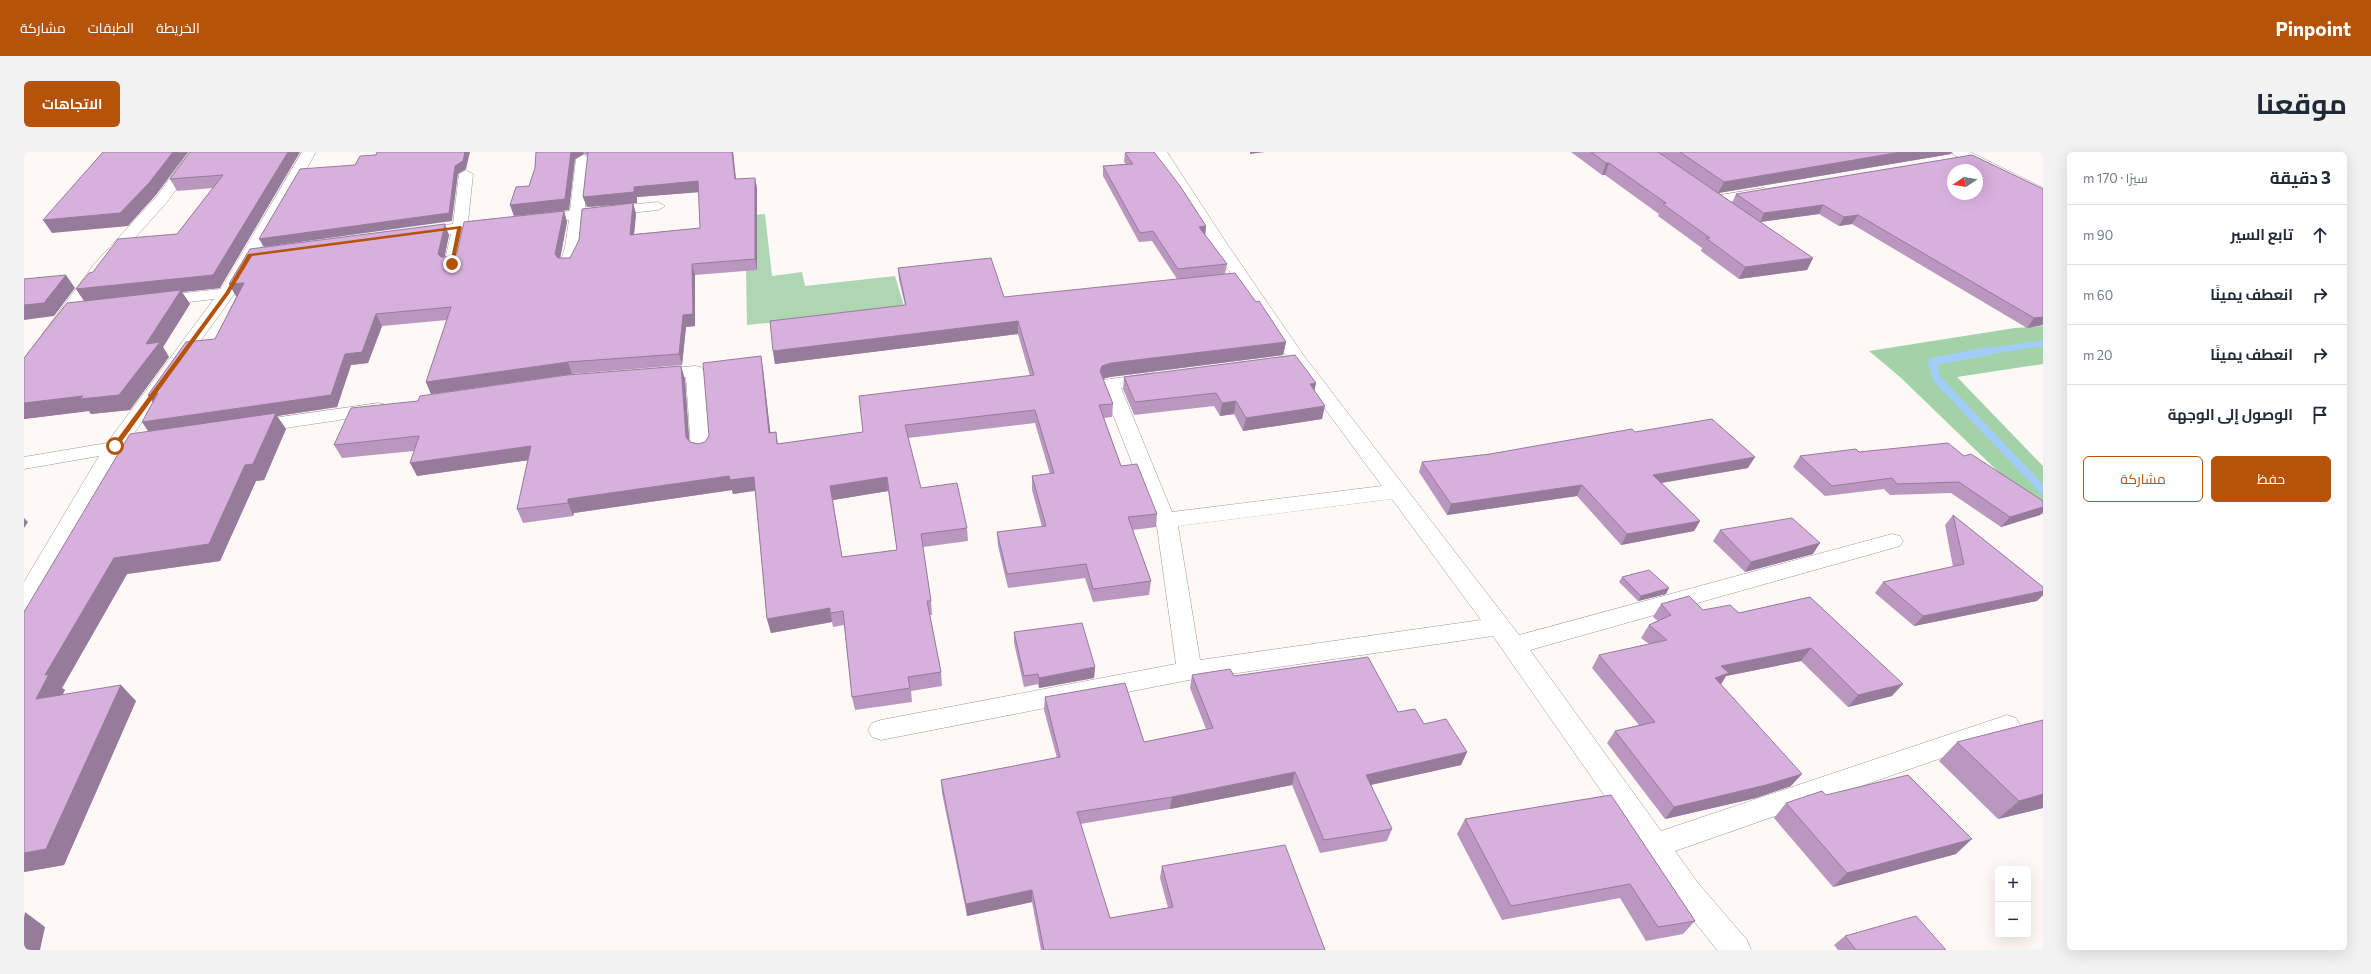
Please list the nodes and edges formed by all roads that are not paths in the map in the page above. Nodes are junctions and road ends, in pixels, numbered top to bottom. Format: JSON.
{"nodes":[{"id":1,"x":196,"y":152,"type":"edge"},
{"id":2,"x":309,"y":152,"type":"edge"},
{"id":3,"x":1160,"y":152,"type":"edge"},
{"id":4,"x":1965,"y":155,"type":"edge"},
{"id":5,"x":583,"y":159,"type":"dead end"},
{"id":6,"x":1948,"y":161,"type":"edge"},
{"id":7,"x":466,"y":174,"type":"dead end"},
{"id":8,"x":1775,"y":190,"type":"edge"},
{"id":9,"x":2043,"y":194,"type":"edge"},
{"id":10,"x":658,"y":206,"type":"dead end"},
{"id":11,"x":1730,"y":211,"type":"edge"},
{"id":12,"x":576,"y":215,"type":"junction"},
{"id":13,"x":522,"y":221,"type":"edge"},
{"id":14,"x":506,"y":222,"type":"edge"},
{"id":15,"x":460,"y":227,"type":"junction"},
{"id":16,"x":406,"y":234,"type":"edge"},
{"id":17,"x":452,"y":264,"type":"edge"},
{"id":18,"x":568,"y":265,"type":"edge"},
{"id":19,"x":227,"y":293,"type":"junction"},
{"id":20,"x":140,"y":303,"type":"edge"},
{"id":21,"x":92,"y":309,"type":"edge"},
{"id":22,"x":69,"y":311,"type":"junction"},
{"id":23,"x":1298,"y":360,"type":"junction"},
{"id":24,"x":1275,"y":363,"type":"edge"},
{"id":25,"x":24,"y":372,"type":"edge"},
{"id":26,"x":634,"y":376,"type":"edge"},
{"id":27,"x":1173,"y":376,"type":"edge"},
{"id":28,"x":399,"y":406,"type":"edge"},
{"id":29,"x":233,"y":429,"type":"edge"},
{"id":30,"x":170,"y":438,"type":"edge"},
{"id":31,"x":115,"y":446,"type":"junction"},
{"id":32,"x":701,"y":450,"type":"edge"},
{"id":33,"x":24,"y":463,"type":"edge"},
{"id":34,"x":1398,"y":491,"type":"junction"},
{"id":35,"x":1165,"y":520,"type":"junction"},
{"id":36,"x":1892,"y":541,"type":"dead end"},
{"id":37,"x":24,"y":602,"type":"edge"},
{"id":38,"x":1506,"y":636,"type":"junction"},
{"id":39,"x":1189,"y":671,"type":"junction"},
{"id":40,"x":2007,"y":724,"type":"dead end"},
{"id":41,"x":881,"y":730,"type":"dead end"},
{"id":42,"x":1655,"y":845,"type":"junction"},
{"id":43,"x":1736,"y":950,"type":"edge"}],
"edges":[{"from":1,"to":22,"type":"street"},
{"from":2,"to":19,"type":"street"},
{"from":3,"to":23,"type":"street"},
{"from":4,"to":6,"type":"street"},
{"from":4,"to":9,"type":"street"},
{"from":5,"to":12,"type":"street"},
{"from":7,"to":15,"type":"street"},
{"from":8,"to":11,"type":"street"},
{"from":10,"to":12,"type":"street"},
{"from":12,"to":13,"type":"street"},
{"from":12,"to":18,"type":"street"},
{"from":14,"to":15,"type":"street"},
{"from":15,"to":16,"type":"street"},
{"from":15,"to":17,"type":"street"},
{"from":19,"to":20,"type":"street"},
{"from":19,"to":31,"type":"street"},
{"from":21,"to":22,"type":"street"},
{"from":22,"to":25,"type":"street"},
{"from":23,"to":24,"type":"street"},
{"from":23,"to":34,"type":"street"},
{"from":26,"to":32,"type":"street"},
{"from":27,"to":35,"type":"street"},
{"from":28,"to":29,"type":"street"},
{"from":30,"to":31,"type":"street"},
{"from":31,"to":33,"type":"street"},
{"from":31,"to":37,"type":"street"},
{"from":34,"to":35,"type":"street"},
{"from":34,"to":38,"type":"street"},
{"from":35,"to":39,"type":"street"},
{"from":36,"to":38,"type":"street"},
{"from":38,"to":39,"type":"street"},
{"from":38,"to":42,"type":"street"},
{"from":39,"to":41,"type":"street"},
{"from":40,"to":42,"type":"street"},
{"from":42,"to":43,"type":"street"}]}
